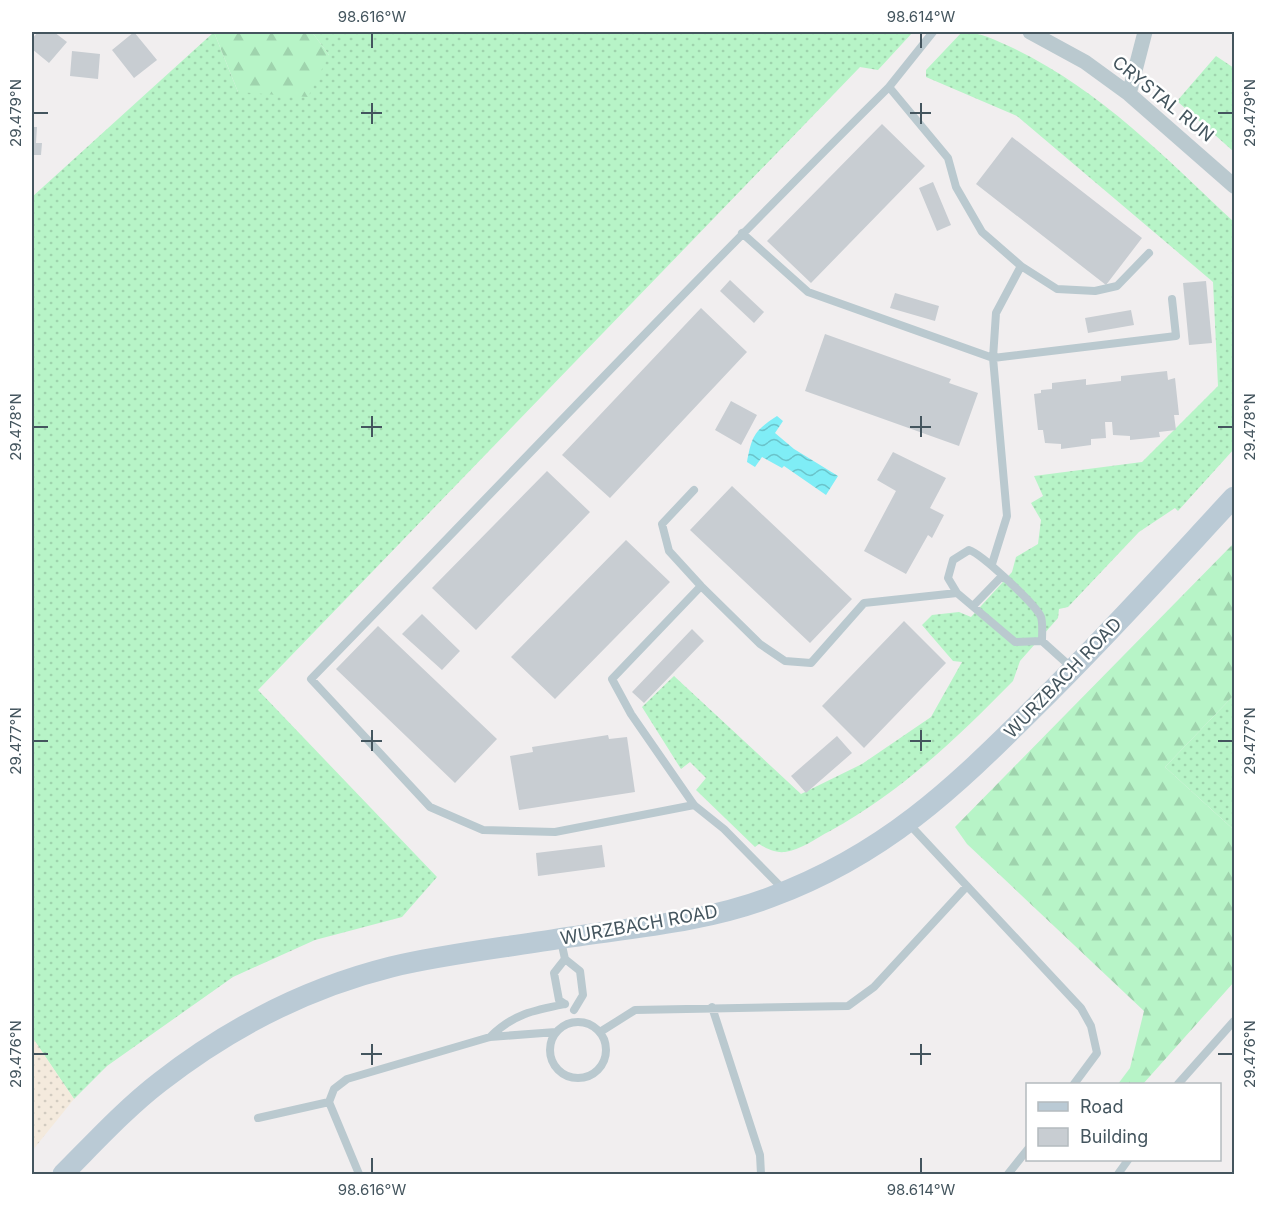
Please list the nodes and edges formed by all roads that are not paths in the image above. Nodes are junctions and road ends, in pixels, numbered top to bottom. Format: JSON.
{"nodes":[{"id":1,"x":933,"y":32,"type":"edge"},
{"id":2,"x":1030,"y":32,"type":"edge"},
{"id":3,"x":1145,"y":32,"type":"edge"},
{"id":4,"x":889,"y":87,"type":"junction"},
{"id":5,"x":1129,"y":94,"type":"junction"},
{"id":6,"x":1234,"y":186,"type":"edge"},
{"id":7,"x":742,"y":233,"type":"junction"},
{"id":8,"x":1149,"y":253,"type":"dead end"},
{"id":9,"x":1021,"y":266,"type":"junction"},
{"id":10,"x":1172,"y":299,"type":"dead end"},
{"id":11,"x":993,"y":358,"type":"junction"},
{"id":12,"x":694,"y":490,"type":"dead end"},
{"id":13,"x":1234,"y":497,"type":"edge"},
{"id":14,"x":992,"y":564,"type":"junction"},
{"id":15,"x":1002,"y":576,"type":"junction"},
{"id":16,"x":701,"y":586,"type":"junction"},
{"id":17,"x":957,"y":593,"type":"junction"},
{"id":18,"x":973,"y":606,"type":"junction"},
{"id":19,"x":1042,"y":641,"type":"junction"},
{"id":20,"x":1073,"y":669,"type":"junction"},
{"id":21,"x":694,"y":805,"type":"junction"},
{"id":22,"x":908,"y":823,"type":"junction"},
{"id":23,"x":967,"y":886,"type":"junction"},
{"id":24,"x":785,"y":891,"type":"junction"},
{"id":25,"x":560,"y":939,"type":"junction"},
{"id":26,"x":565,"y":959,"type":"junction"},
{"id":27,"x":565,"y":1004,"type":"junction"},
{"id":28,"x":712,"y":1007,"type":"junction"},
{"id":29,"x":574,"y":1010,"type":"junction"},
{"id":30,"x":576,"y":1021,"type":"junction"},
{"id":31,"x":1234,"y":1021,"type":"edge"},
{"id":32,"x":556,"y":1032,"type":"junction"},
{"id":33,"x":600,"y":1032,"type":"junction"},
{"id":34,"x":490,"y":1036,"type":"junction"},
{"id":35,"x":1075,"y":1083,"type":"edge"},
{"id":36,"x":1180,"y":1083,"type":"edge"},
{"id":37,"x":329,"y":1102,"type":"junction"},
{"id":38,"x":258,"y":1118,"type":"dead end"},
{"id":39,"x":1026,"y":1152,"type":"edge"},
{"id":40,"x":1127,"y":1161,"type":"edge"},
{"id":41,"x":63,"y":1174,"type":"edge"},
{"id":42,"x":359,"y":1174,"type":"edge"},
{"id":43,"x":761,"y":1174,"type":"edge"},
{"id":44,"x":1008,"y":1174,"type":"edge"},
{"id":45,"x":1118,"y":1174,"type":"edge"}],
"edges":[{"from":1,"to":4,"type":"lane"},
{"from":2,"to":5,"type":"street","name":"CRYSTAL RUN"},
{"from":3,"to":5,"type":"street"},
{"from":4,"to":7,"type":"lane"},
{"from":4,"to":9,"type":"lane"},
{"from":5,"to":6,"type":"street","name":"CRYSTAL RUN"},
{"from":7,"to":11,"type":"lane"},
{"from":7,"to":21,"type":"lane"},
{"from":8,"to":9,"type":"lane"},
{"from":9,"to":11,"type":"lane"},
{"from":10,"to":11,"type":"lane"},
{"from":11,"to":14,"type":"lane"},
{"from":12,"to":16,"type":"lane"},
{"from":13,"to":20,"type":"main road","name":"WURZBACH ROAD"},
{"from":14,"to":15,"type":"lane"},
{"from":14,"to":17,"type":"lane"},
{"from":15,"to":18,"type":"lane"},
{"from":15,"to":19,"type":"lane"},
{"from":16,"to":17,"type":"lane"},
{"from":16,"to":21,"type":"lane"},
{"from":17,"to":18,"type":"lane"},
{"from":18,"to":19,"type":"lane"},
{"from":19,"to":20,"type":"lane"},
{"from":20,"to":22,"type":"main road","name":"WURZBACH ROAD"},
{"from":21,"to":24,"type":"lane"},
{"from":22,"to":23,"type":"lane"},
{"from":22,"to":24,"type":"main road","name":"WURZBACH ROAD"},
{"from":23,"to":28,"type":"lane"},
{"from":23,"to":35,"type":"lane"},
{"from":24,"to":25,"type":"main road","name":"WURZBACH ROAD"},
{"from":25,"to":26,"type":"lane"},
{"from":25,"to":41,"type":"main road","name":"WURZBACH ROAD"},
{"from":26,"to":27,"type":"lane"},
{"from":26,"to":29,"type":"lane"},
{"from":27,"to":29,"type":"lane"},
{"from":27,"to":34,"type":"lane"},
{"from":28,"to":33,"type":"lane"},
{"from":28,"to":43,"type":"lane"},
{"from":29,"to":30,"type":"lane"},
{"from":30,"to":32,"type":"lane"},
{"from":30,"to":33,"type":"lane"},
{"from":31,"to":36,"type":"lane"},
{"from":32,"to":33,"type":"lane"},
{"from":32,"to":34,"type":"lane"},
{"from":34,"to":37,"type":"lane"},
{"from":37,"to":38,"type":"lane"},
{"from":37,"to":42,"type":"lane"},
{"from":39,"to":44,"type":"lane"},
{"from":40,"to":45,"type":"lane"}]}
